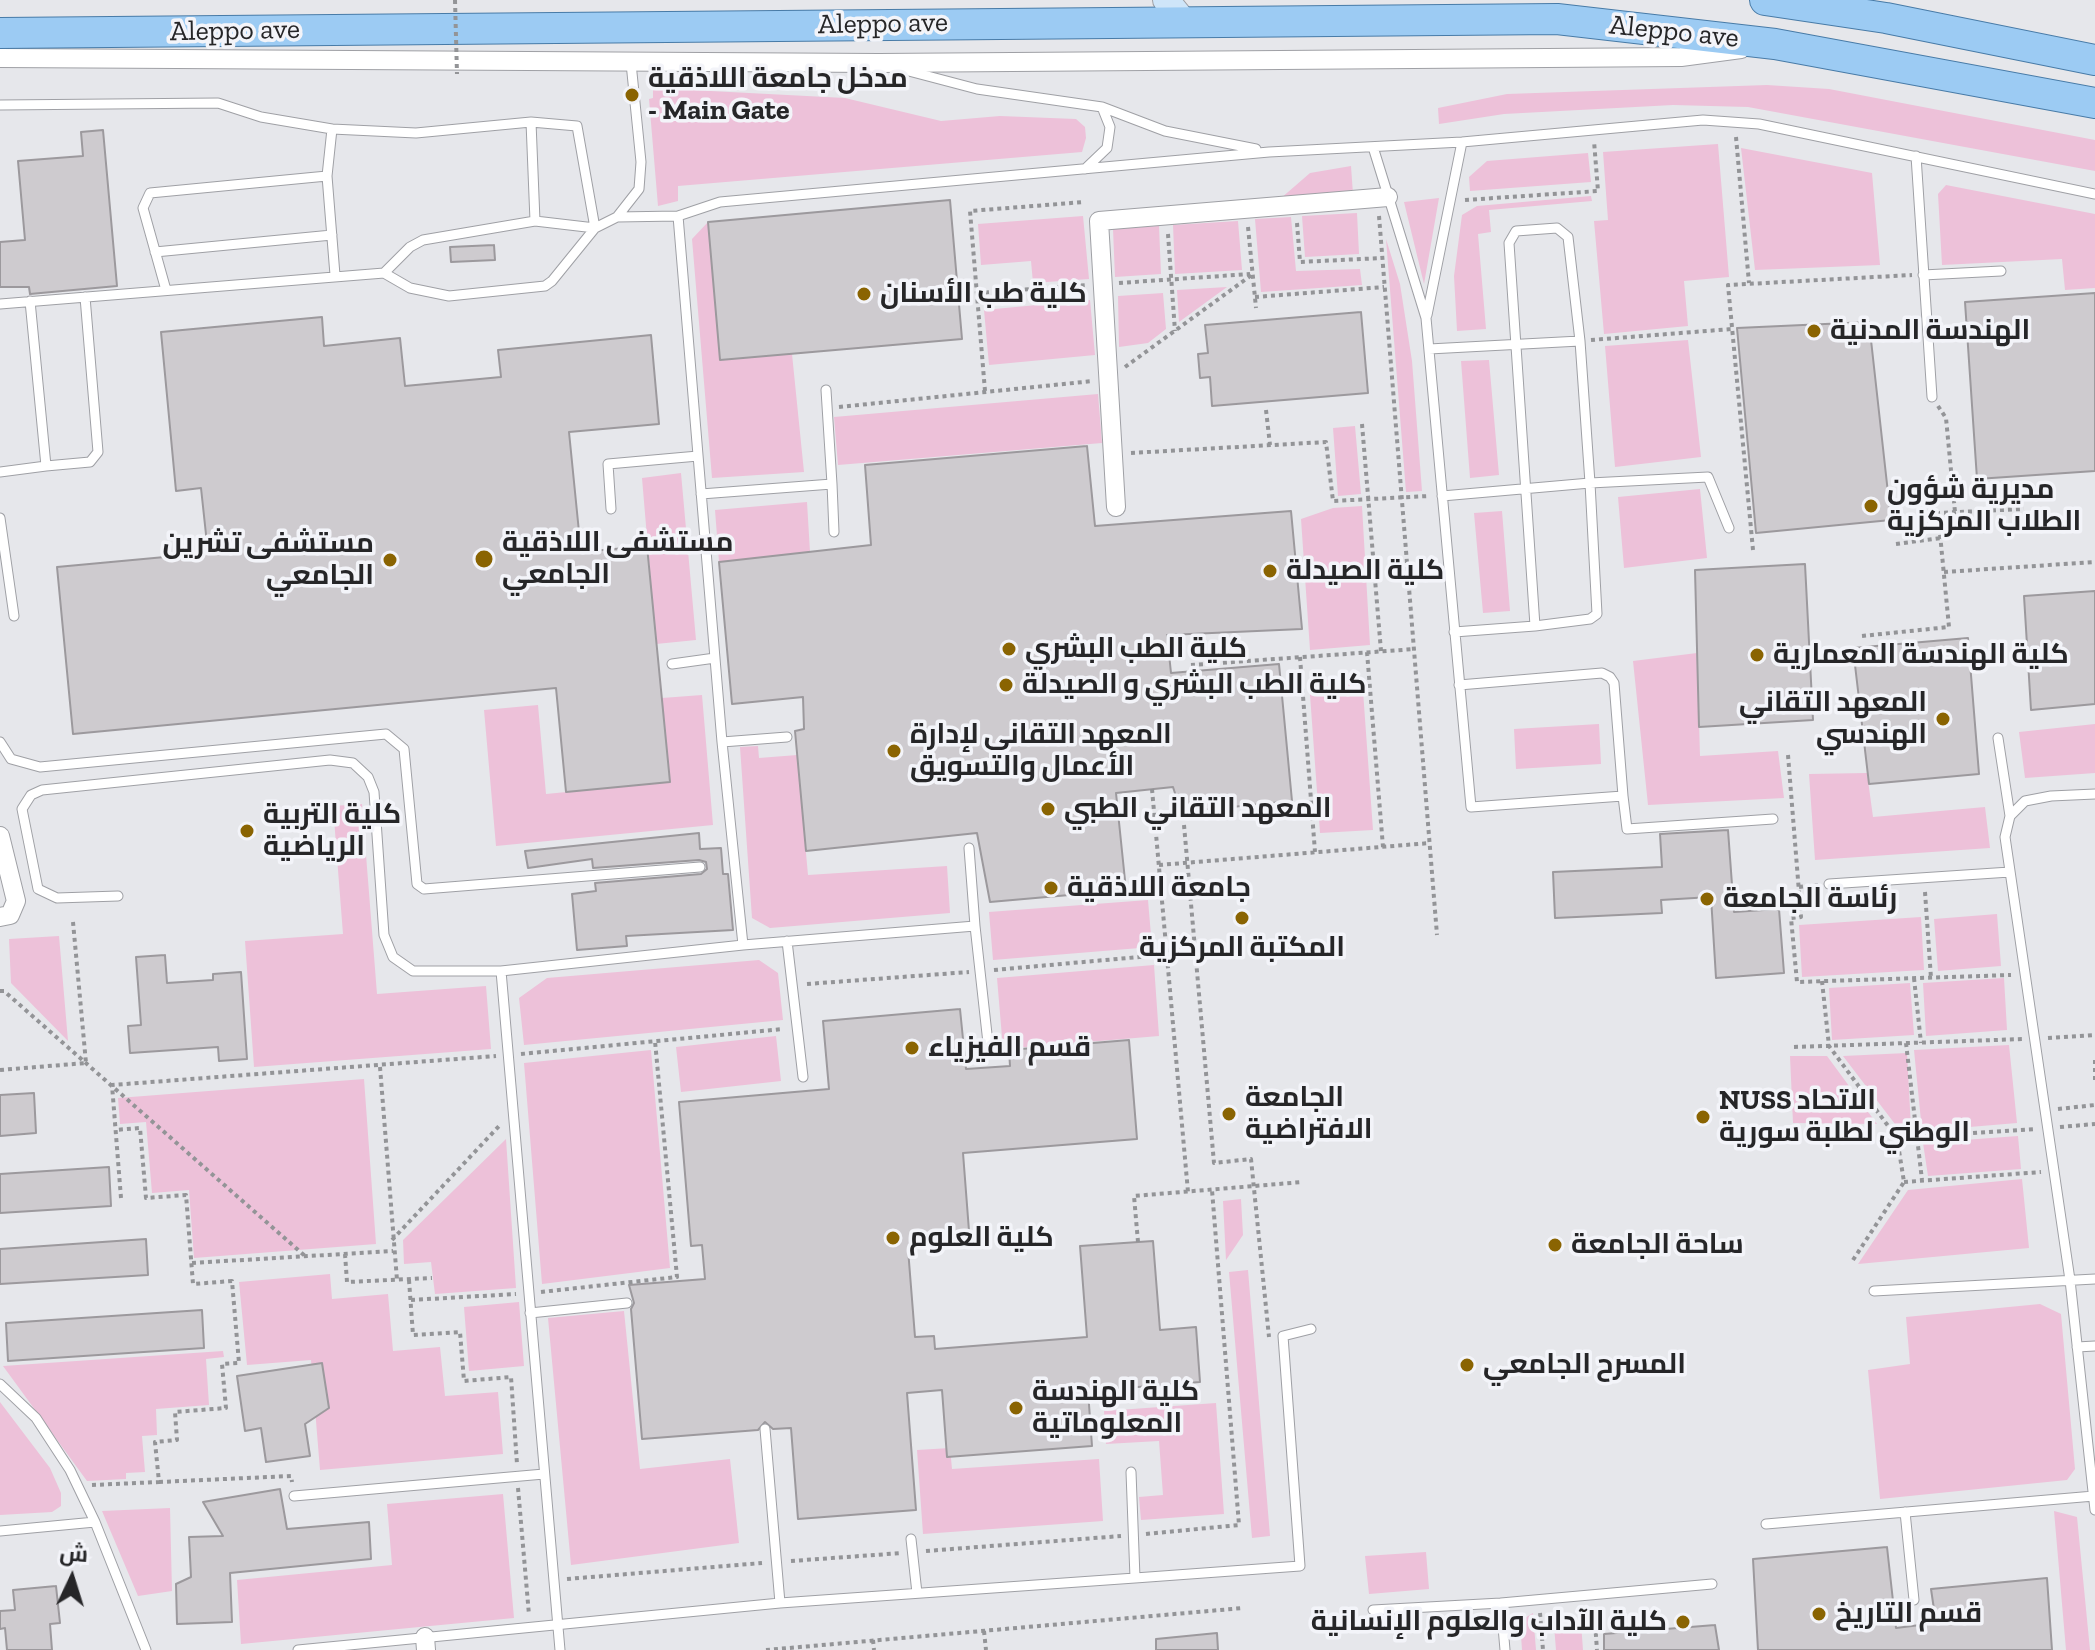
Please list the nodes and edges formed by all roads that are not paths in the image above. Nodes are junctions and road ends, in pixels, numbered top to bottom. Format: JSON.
{"nodes":[{"id":1,"x":1765,"y":0,"type":"edge"},
{"id":2,"x":1174,"y":11,"type":"edge"},
{"id":3,"x":0,"y":33,"type":"edge"},
{"id":4,"x":1775,"y":44,"type":"junction"},
{"id":5,"x":0,"y":58,"type":"edge"},
{"id":6,"x":2095,"y":60,"type":"edge"},
{"id":7,"x":631,"y":63,"type":"junction"},
{"id":8,"x":879,"y":63,"type":"junction"},
{"id":9,"x":2095,"y":103,"type":"edge"},
{"id":10,"x":0,"y":105,"type":"edge"},
{"id":11,"x":1102,"y":107,"type":"junction"},
{"id":12,"x":531,"y":122,"type":"junction"},
{"id":13,"x":332,"y":129,"type":"junction"},
{"id":14,"x":1462,"y":142,"type":"junction"},
{"id":15,"x":1373,"y":147,"type":"junction"},
{"id":16,"x":1269,"y":152,"type":"junction"},
{"id":17,"x":1916,"y":156,"type":"junction"},
{"id":18,"x":1084,"y":170,"type":"junction"},
{"id":19,"x":327,"y":176,"type":"junction"},
{"id":20,"x":2095,"y":194,"type":"edge"},
{"id":21,"x":1383,"y":197,"type":"junction"},
{"id":22,"x":678,"y":216,"type":"junction"},
{"id":23,"x":617,"y":217,"type":"junction"},
{"id":24,"x":535,"y":221,"type":"junction"},
{"id":25,"x":595,"y":228,"type":"junction"},
{"id":26,"x":332,"y":235,"type":"junction"},
{"id":27,"x":155,"y":252,"type":"junction"},
{"id":28,"x":2001,"y":271,"type":"dead end"},
{"id":29,"x":384,"y":273,"type":"junction"},
{"id":30,"x":335,"y":275,"type":"junction"},
{"id":31,"x":1923,"y":275,"type":"junction"},
{"id":32,"x":166,"y":290,"type":"junction"},
{"id":33,"x":85,"y":297,"type":"junction"},
{"id":34,"x":30,"y":301,"type":"junction"},
{"id":35,"x":0,"y":304,"type":"edge"},
{"id":36,"x":1426,"y":318,"type":"junction"},
{"id":37,"x":1580,"y":341,"type":"junction"},
{"id":38,"x":1515,"y":344,"type":"junction"},
{"id":39,"x":1429,"y":349,"type":"junction"},
{"id":40,"x":826,"y":390,"type":"dead end"},
{"id":41,"x":1932,"y":397,"type":"road end"},
{"id":42,"x":698,"y":456,"type":"junction"},
{"id":43,"x":46,"y":466,"type":"junction"},
{"id":44,"x":0,"y":472,"type":"edge"},
{"id":45,"x":1590,"y":483,"type":"junction"},
{"id":46,"x":832,"y":484,"type":"junction"},
{"id":47,"x":1525,"y":488,"type":"junction"},
{"id":48,"x":701,"y":494,"type":"junction"},
{"id":49,"x":1442,"y":496,"type":"junction"},
{"id":50,"x":1116,"y":507,"type":"dead end"},
{"id":51,"x":611,"y":509,"type":"dead end"},
{"id":52,"x":0,"y":518,"type":"edge"},
{"id":53,"x":1729,"y":528,"type":"dead end"},
{"id":54,"x":834,"y":532,"type":"dead end"},
{"id":55,"x":14,"y":616,"type":"dead end"},
{"id":56,"x":1535,"y":626,"type":"junction"},
{"id":57,"x":1454,"y":632,"type":"junction"},
{"id":58,"x":715,"y":658,"type":"junction"},
{"id":59,"x":672,"y":664,"type":"dead end"},
{"id":60,"x":1459,"y":685,"type":"junction"},
{"id":61,"x":787,"y":737,"type":"dead end"},
{"id":62,"x":1998,"y":738,"type":"dead end"},
{"id":63,"x":0,"y":742,"type":"edge"},
{"id":64,"x":722,"y":742,"type":"junction"},
{"id":65,"x":2095,"y":794,"type":"edge"},
{"id":66,"x":1623,"y":796,"type":"junction"},
{"id":67,"x":2010,"y":816,"type":"junction"},
{"id":68,"x":1773,"y":819,"type":"dead end"},
{"id":69,"x":0,"y":836,"type":"edge"},
{"id":70,"x":969,"y":848,"type":"dead end"},
{"id":71,"x":700,"y":867,"type":"dead end"},
{"id":72,"x":2010,"y":872,"type":"junction"},
{"id":73,"x":1829,"y":884,"type":"dead end"},
{"id":74,"x":118,"y":896,"type":"dead end"},
{"id":75,"x":0,"y":917,"type":"edge"},
{"id":76,"x":975,"y":926,"type":"junction"},
{"id":77,"x":787,"y":941,"type":"junction"},
{"id":78,"x":743,"y":945,"type":"junction"},
{"id":79,"x":501,"y":971,"type":"junction"},
{"id":80,"x":989,"y":1052,"type":"dead end"},
{"id":81,"x":803,"y":1077,"type":"dead end"},
{"id":82,"x":2095,"y":1279,"type":"edge"},
{"id":83,"x":2070,"y":1280,"type":"junction"},
{"id":84,"x":1874,"y":1291,"type":"dead end"},
{"id":85,"x":627,"y":1303,"type":"dead end"},
{"id":86,"x":530,"y":1313,"type":"junction"},
{"id":87,"x":1311,"y":1329,"type":"dead end"},
{"id":88,"x":2095,"y":1346,"type":"edge"},
{"id":89,"x":2077,"y":1347,"type":"junction"},
{"id":90,"x":0,"y":1384,"type":"edge"},
{"id":91,"x":2090,"y":1416,"type":"edge"},
{"id":92,"x":765,"y":1429,"type":"dead end"},
{"id":93,"x":1131,"y":1472,"type":"dead end"},
{"id":94,"x":544,"y":1474,"type":"junction"},
{"id":95,"x":294,"y":1496,"type":"road end"},
{"id":96,"x":2094,"y":1496,"type":"edge"},
{"id":97,"x":2095,"y":1510,"type":"edge"},
{"id":98,"x":1905,"y":1512,"type":"junction"},
{"id":99,"x":95,"y":1522,"type":"junction"},
{"id":100,"x":1766,"y":1524,"type":"dead end"},
{"id":101,"x":0,"y":1531,"type":"edge"},
{"id":102,"x":911,"y":1539,"type":"dead end"},
{"id":103,"x":1135,"y":1578,"type":"junction"},
{"id":104,"x":1712,"y":1584,"type":"dead end"},
{"id":105,"x":917,"y":1593,"type":"junction"},
{"id":106,"x":1914,"y":1600,"type":"dead end"},
{"id":107,"x":780,"y":1603,"type":"junction"},
{"id":108,"x":1501,"y":1603,"type":"junction"},
{"id":109,"x":1373,"y":1610,"type":"dead end"},
{"id":110,"x":557,"y":1623,"type":"junction"},
{"id":111,"x":426,"y":1643,"type":"edge"},
{"id":112,"x":146,"y":1650,"type":"edge"},
{"id":113,"x":298,"y":1650,"type":"edge"},
{"id":114,"x":560,"y":1650,"type":"edge"},
{"id":115,"x":1505,"y":1650,"type":"edge"}],
"edges":[{"from":1,"to":6,"type":"main road","name":"Aleppo ave"},
{"from":2,"to":3,"type":"main road","name":"Aleppo ave"},
{"from":2,"to":4,"type":"main road","name":"Aleppo ave"},
{"from":4,"to":8,"type":"street"},
{"from":4,"to":9,"type":"main road","name":"Aleppo ave"},
{"from":5,"to":7,"type":"street"},
{"from":7,"to":8,"type":"street"},
{"from":7,"to":23,"type":"lane"},
{"from":8,"to":11,"type":"lane"},
{"from":10,"to":13,"type":"lane"},
{"from":11,"to":16,"type":"lane"},
{"from":11,"to":18,"type":"lane"},
{"from":12,"to":13,"type":"lane"},
{"from":12,"to":24,"type":"lane"},
{"from":12,"to":25,"type":"lane"},
{"from":13,"to":19,"type":"lane"},
{"from":14,"to":15,"type":"lane"},
{"from":14,"to":17,"type":"lane"},
{"from":14,"to":36,"type":"lane"},
{"from":15,"to":16,"type":"lane"},
{"from":15,"to":21,"type":"lane"},
{"from":16,"to":18,"type":"lane"},
{"from":17,"to":20,"type":"lane"},
{"from":17,"to":31,"type":"lane"},
{"from":18,"to":22,"type":"lane"},
{"from":19,"to":26,"type":"lane"},
{"from":19,"to":27,"type":"lane"},
{"from":21,"to":36,"type":"lane"},
{"from":21,"to":50,"type":"street"},
{"from":22,"to":23,"type":"lane"},
{"from":22,"to":42,"type":"lane"},
{"from":23,"to":25,"type":"lane"},
{"from":24,"to":25,"type":"lane"},
{"from":24,"to":29,"type":"lane"},
{"from":25,"to":29,"type":"lane"},
{"from":26,"to":27,"type":"lane"},
{"from":26,"to":30,"type":"lane"},
{"from":27,"to":32,"type":"lane"},
{"from":28,"to":31,"type":"lane"},
{"from":29,"to":30,"type":"lane"},
{"from":30,"to":32,"type":"lane"},
{"from":31,"to":41,"type":"lane"},
{"from":32,"to":33,"type":"lane"},
{"from":33,"to":34,"type":"lane"},
{"from":33,"to":43,"type":"lane"},
{"from":34,"to":35,"type":"lane"},
{"from":34,"to":43,"type":"lane"},
{"from":36,"to":39,"type":"lane"},
{"from":37,"to":38,"type":"lane"},
{"from":37,"to":38,"type":"lane"},
{"from":37,"to":45,"type":"lane"},
{"from":38,"to":39,"type":"lane"},
{"from":38,"to":47,"type":"lane"},
{"from":39,"to":49,"type":"lane"},
{"from":40,"to":46,"type":"lane"},
{"from":42,"to":48,"type":"lane"},
{"from":42,"to":51,"type":"lane"},
{"from":43,"to":44,"type":"lane"},
{"from":45,"to":47,"type":"lane"},
{"from":45,"to":53,"type":"lane"},
{"from":45,"to":56,"type":"lane"},
{"from":46,"to":48,"type":"lane"},
{"from":46,"to":54,"type":"lane"},
{"from":47,"to":49,"type":"lane"},
{"from":47,"to":56,"type":"lane"},
{"from":48,"to":58,"type":"lane"},
{"from":49,"to":57,"type":"lane"},
{"from":52,"to":55,"type":"lane"},
{"from":56,"to":57,"type":"lane"},
{"from":57,"to":60,"type":"lane"},
{"from":58,"to":59,"type":"lane"},
{"from":58,"to":64,"type":"lane"},
{"from":60,"to":66,"type":"lane"},
{"from":60,"to":66,"type":"lane"},
{"from":61,"to":64,"type":"lane"},
{"from":62,"to":67,"type":"lane"},
{"from":63,"to":71,"type":"lane"},
{"from":64,"to":78,"type":"lane"},
{"from":65,"to":67,"type":"lane"},
{"from":66,"to":68,"type":"lane"},
{"from":67,"to":72,"type":"lane"},
{"from":69,"to":75,"type":"street"},
{"from":70,"to":76,"type":"lane"},
{"from":72,"to":73,"type":"lane"},
{"from":72,"to":83,"type":"lane"},
{"from":74,"to":79,"type":"lane"},
{"from":76,"to":77,"type":"lane"},
{"from":76,"to":80,"type":"lane"},
{"from":77,"to":78,"type":"lane"},
{"from":77,"to":81,"type":"lane"},
{"from":78,"to":79,"type":"lane"},
{"from":79,"to":86,"type":"lane"},
{"from":82,"to":83,"type":"lane"},
{"from":83,"to":84,"type":"lane"},
{"from":83,"to":89,"type":"lane"},
{"from":85,"to":86,"type":"lane"},
{"from":86,"to":94,"type":"lane"},
{"from":87,"to":103,"type":"lane"},
{"from":88,"to":89,"type":"lane"},
{"from":89,"to":91,"type":"lane"},
{"from":90,"to":99,"type":"lane"},
{"from":91,"to":96,"type":"lane"},
{"from":92,"to":107,"type":"lane"},
{"from":93,"to":103,"type":"lane"},
{"from":94,"to":95,"type":"lane"},
{"from":94,"to":110,"type":"lane"},
{"from":96,"to":97,"type":"lane"},
{"from":96,"to":98,"type":"lane"},
{"from":98,"to":100,"type":"lane"},
{"from":98,"to":106,"type":"lane"},
{"from":99,"to":101,"type":"lane"},
{"from":99,"to":112,"type":"lane"},
{"from":102,"to":105,"type":"lane"},
{"from":103,"to":105,"type":"lane"},
{"from":104,"to":108,"type":"lane"},
{"from":105,"to":107,"type":"lane"},
{"from":107,"to":110,"type":"lane"},
{"from":108,"to":109,"type":"lane"},
{"from":108,"to":115,"type":"lane"},
{"from":110,"to":111,"type":"lane"},
{"from":110,"to":114,"type":"lane"},
{"from":111,"to":113,"type":"lane"}]}
